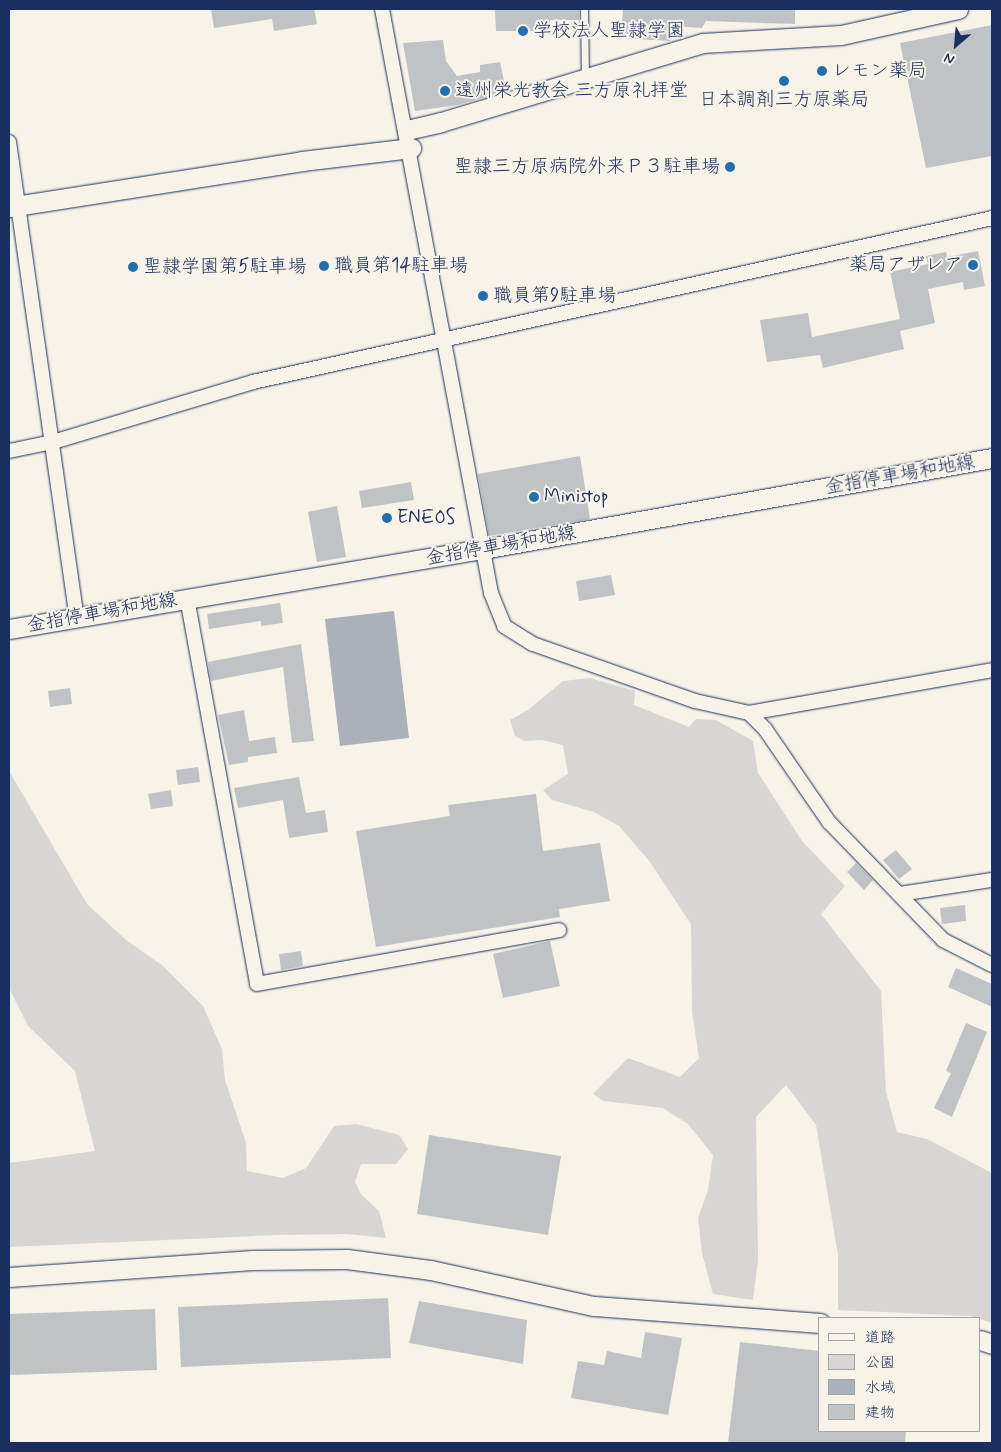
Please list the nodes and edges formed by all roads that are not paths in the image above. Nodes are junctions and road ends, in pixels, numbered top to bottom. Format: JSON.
{"nodes":[{"id":1,"x":382,"y":9,"type":"edge"},
{"id":2,"x":584,"y":9,"type":"edge"},
{"id":3,"x":958,"y":9,"type":"edge"},
{"id":4,"x":585,"y":78,"type":"junction"},
{"id":5,"x":409,"y":139,"type":"junction"},
{"id":6,"x":9,"y":142,"type":"edge"},
{"id":7,"x":14,"y":206,"type":"edge"},
{"id":8,"x":992,"y":218,"type":"edge"},
{"id":9,"x":445,"y":342,"type":"junction"},
{"id":10,"x":53,"y":442,"type":"junction"},
{"id":11,"x":9,"y":451,"type":"edge"},
{"id":12,"x":992,"y":458,"type":"edge"},
{"id":13,"x":483,"y":549,"type":"junction"},
{"id":14,"x":187,"y":598,"type":"junction"},
{"id":15,"x":77,"y":617,"type":"junction"},
{"id":16,"x":9,"y":629,"type":"edge"},
{"id":17,"x":992,"y":670,"type":"edge"},
{"id":18,"x":749,"y":713,"type":"junction"},
{"id":19,"x":992,"y":880,"type":"edge"},
{"id":20,"x":900,"y":894,"type":"junction"},
{"id":21,"x":559,"y":930,"type":"dead end"},
{"id":22,"x":992,"y":965,"type":"edge"},
{"id":23,"x":9,"y":1277,"type":"edge"},
{"id":24,"x":818,"y":1323,"type":"edge"}],
"edges":[{"from":1,"to":5,"type":"street"},
{"from":2,"to":4,"type":"lane"},
{"from":3,"to":4,"type":"street"},
{"from":4,"to":5,"type":"street"},
{"from":5,"to":7,"type":"street"},
{"from":5,"to":9,"type":"street"},
{"from":6,"to":7,"type":"street"},
{"from":7,"to":10,"type":"street"},
{"from":8,"to":9,"type":"street"},
{"from":9,"to":10,"type":"street"},
{"from":9,"to":13,"type":"street"},
{"from":10,"to":11,"type":"street"},
{"from":10,"to":15,"type":"street"},
{"from":12,"to":13,"type":"street","name":"金指停車場和地線"},
{"from":13,"to":14,"type":"street","name":"金指停車場和地線"},
{"from":13,"to":18,"type":"street"},
{"from":14,"to":15,"type":"street","name":"金指停車場和地線"},
{"from":14,"to":21,"type":"street"},
{"from":15,"to":16,"type":"street","name":"金指停車場和地線"},
{"from":17,"to":18,"type":"street"},
{"from":18,"to":20,"type":"street"},
{"from":19,"to":20,"type":"street"},
{"from":20,"to":22,"type":"street"},
{"from":23,"to":24,"type":"street"}]}
